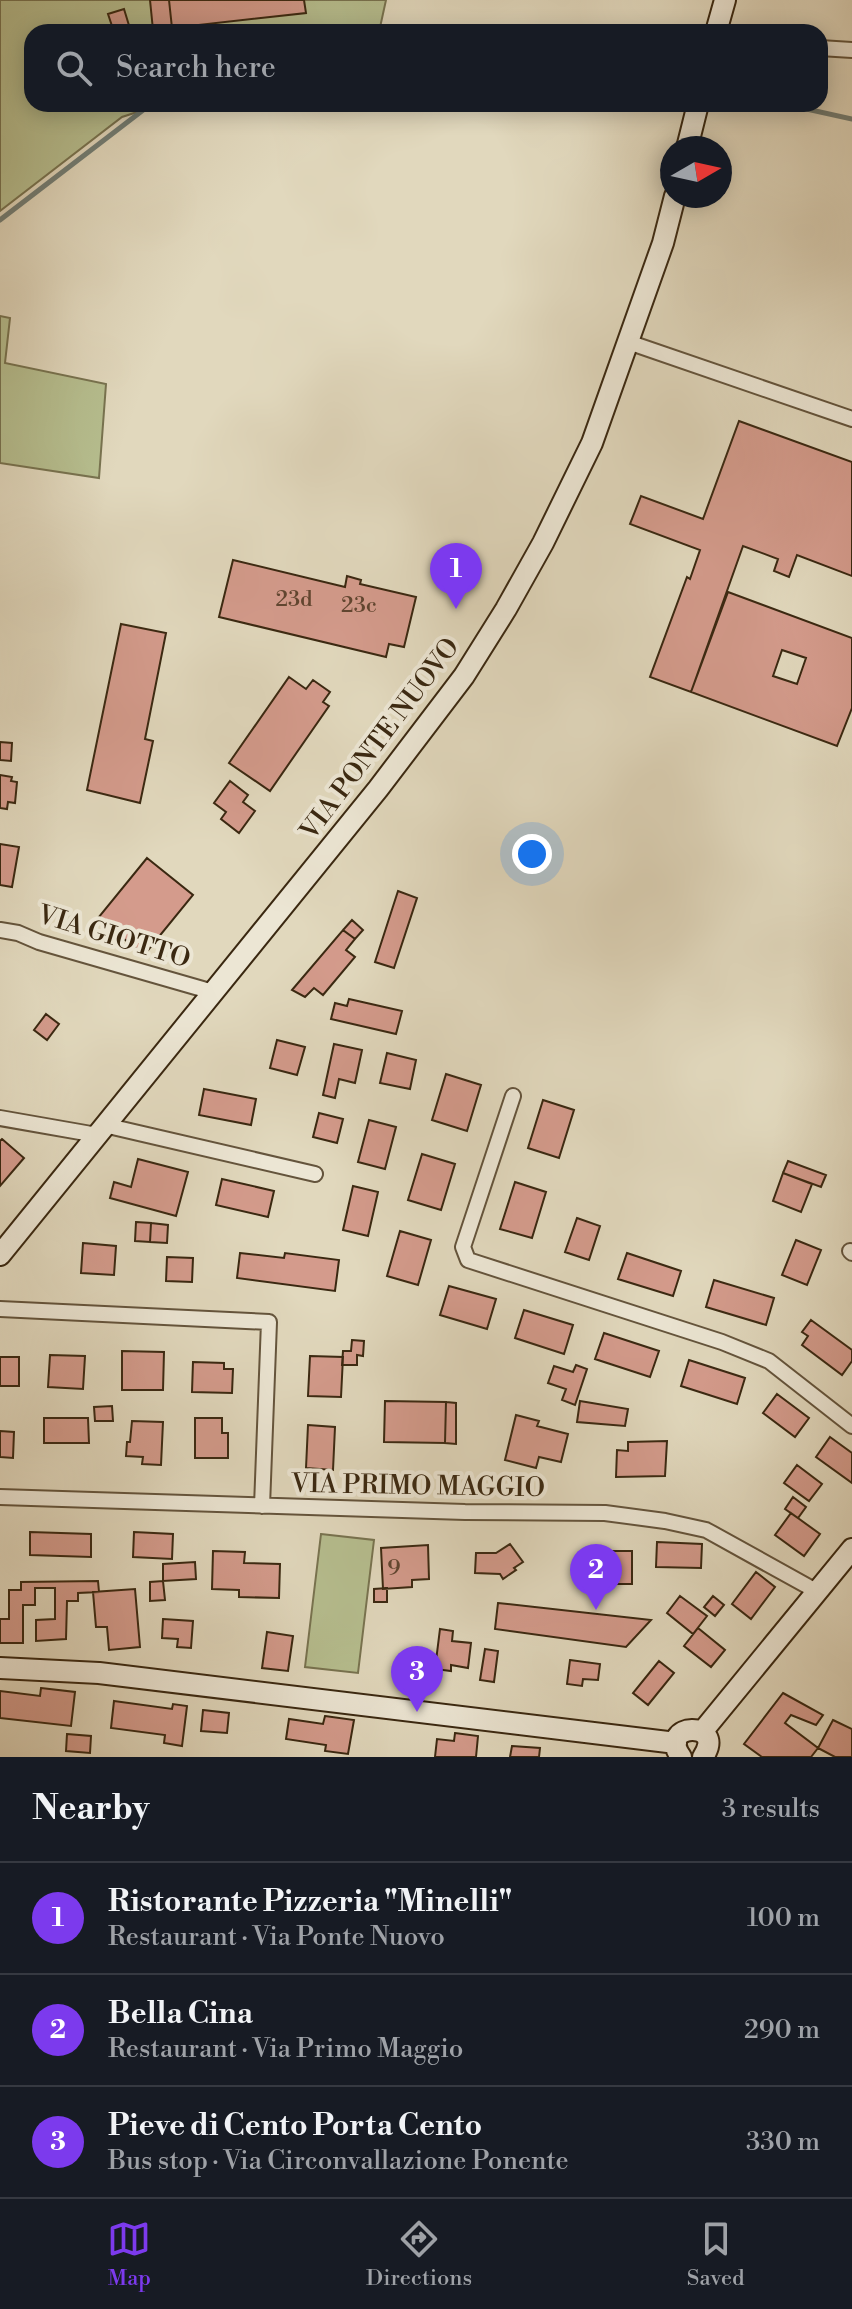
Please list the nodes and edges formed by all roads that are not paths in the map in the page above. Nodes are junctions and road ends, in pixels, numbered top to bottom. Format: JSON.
{"nodes":[{"id":1,"x":725,"y":0,"type":"edge"},
{"id":2,"x":718,"y":24,"type":"edge"},
{"id":3,"x":828,"y":48,"type":"edge"},
{"id":4,"x":852,"y":50,"type":"edge"},
{"id":5,"x":696,"y":112,"type":"edge"},
{"id":6,"x":690,"y":136,"type":"edge"},
{"id":7,"x":672,"y":208,"type":"edge"},
{"id":8,"x":628,"y":342,"type":"junction"},
{"id":9,"x":852,"y":419,"type":"edge"},
{"id":10,"x":0,"y":930,"type":"edge"},
{"id":11,"x":213,"y":992,"type":"junction"},
{"id":12,"x":513,"y":1096,"type":"dead end"},
{"id":13,"x":0,"y":1118,"type":"edge"},
{"id":14,"x":101,"y":1130,"type":"junction"},
{"id":15,"x":315,"y":1174,"type":"dead end"},
{"id":16,"x":0,"y":1255,"type":"edge"},
{"id":17,"x":0,"y":1309,"type":"edge"},
{"id":18,"x":852,"y":1426,"type":"edge"},
{"id":19,"x":0,"y":1497,"type":"edge"},
{"id":20,"x":262,"y":1506,"type":"junction"},
{"id":21,"x":852,"y":1549,"type":"edge"},
{"id":22,"x":818,"y":1592,"type":"junction"},
{"id":23,"x":0,"y":1668,"type":"edge"},
{"id":24,"x":678,"y":1750,"type":"edge"},
{"id":25,"x":706,"y":1752,"type":"edge"}],
"edges":[{"from":1,"to":2,"type":"main road"},
{"from":3,"to":4,"type":"street"},
{"from":5,"to":6,"type":"main road"},
{"from":7,"to":8,"type":"main road","name":"VIA PONTE NUOVO"},
{"from":8,"to":9,"type":"street"},
{"from":8,"to":11,"type":"main road","name":"VIA PONTE NUOVO"},
{"from":10,"to":11,"type":"street","name":"VIA GIOTTO"},
{"from":11,"to":14,"type":"main road","name":"VIA PONTE NUOVO"},
{"from":12,"to":18,"type":"street"},
{"from":13,"to":14,"type":"street"},
{"from":14,"to":15,"type":"street"},
{"from":14,"to":16,"type":"main road","name":"VIA PONTE NUOVO"},
{"from":17,"to":20,"type":"street"},
{"from":19,"to":20,"type":"street","name":"VIA PRIMO MAGGIO"},
{"from":20,"to":22,"type":"street","name":"VIA PRIMO MAGGIO"},
{"from":21,"to":22,"type":"main road"},
{"from":22,"to":25,"type":"main road"},
{"from":23,"to":24,"type":"main road"},
{"from":24,"to":25,"type":"main road"}]}
